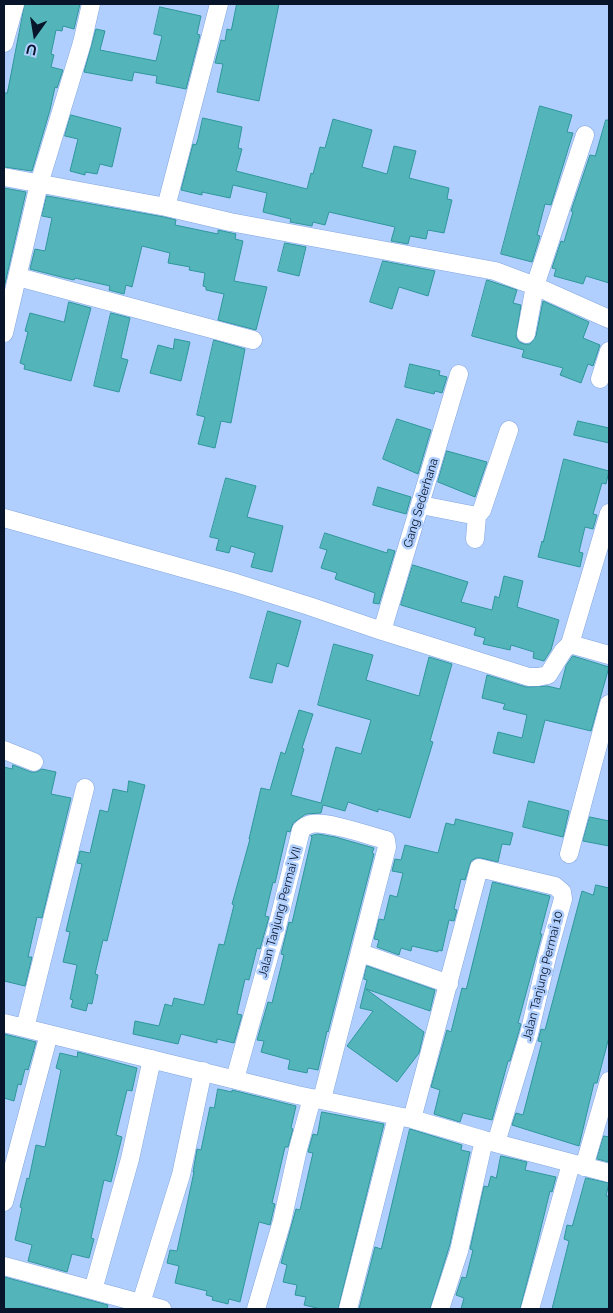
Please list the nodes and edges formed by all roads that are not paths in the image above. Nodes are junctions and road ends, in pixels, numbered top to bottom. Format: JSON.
{"nodes":[{"id":1,"x":15,"y":4,"type":"edge"},
{"id":2,"x":91,"y":4,"type":"edge"},
{"id":3,"x":220,"y":4,"type":"edge"},
{"id":4,"x":4,"y":43,"type":"edge"},
{"id":5,"x":585,"y":135,"type":"dead end"},
{"id":6,"x":4,"y":177,"type":"edge"},
{"id":7,"x":39,"y":184,"type":"junction"},
{"id":8,"x":166,"y":207,"type":"junction"},
{"id":9,"x":18,"y":277,"type":"junction"},
{"id":10,"x":535,"y":286,"type":"junction"},
{"id":11,"x":609,"y":319,"type":"edge"},
{"id":12,"x":4,"y":333,"type":"edge"},
{"id":13,"x":526,"y":334,"type":"dead end"},
{"id":14,"x":253,"y":340,"type":"dead end"},
{"id":15,"x":609,"y":351,"type":"edge"},
{"id":16,"x":459,"y":374,"type":"dead end"},
{"id":17,"x":600,"y":379,"type":"dead end"},
{"id":18,"x":509,"y":430,"type":"dead end"},
{"id":19,"x":421,"y":506,"type":"junction"},
{"id":20,"x":609,"y":513,"type":"edge"},
{"id":21,"x":477,"y":516,"type":"junction"},
{"id":22,"x":4,"y":518,"type":"edge"},
{"id":23,"x":475,"y":539,"type":"dead end"},
{"id":24,"x":382,"y":631,"type":"junction"},
{"id":25,"x":570,"y":644,"type":"junction"},
{"id":26,"x":609,"y":655,"type":"edge"},
{"id":27,"x":609,"y":704,"type":"edge"},
{"id":28,"x":4,"y":750,"type":"edge"},
{"id":29,"x":34,"y":762,"type":"dead end"},
{"id":30,"x":85,"y":788,"type":"dead end"},
{"id":31,"x":569,"y":854,"type":"dead end"},
{"id":32,"x":361,"y":953,"type":"junction"},
{"id":33,"x":449,"y":984,"type":"junction"},
{"id":34,"x":4,"y":1023,"type":"edge"},
{"id":35,"x":25,"y":1028,"type":"junction"},
{"id":36,"x":49,"y":1034,"type":"junction"},
{"id":37,"x":152,"y":1059,"type":"junction"},
{"id":38,"x":203,"y":1071,"type":"junction"},
{"id":39,"x":235,"y":1078,"type":"junction"},
{"id":40,"x":609,"y":1081,"type":"edge"},
{"id":41,"x":317,"y":1099,"type":"junction"},
{"id":42,"x":404,"y":1118,"type":"junction"},
{"id":43,"x":490,"y":1142,"type":"junction"},
{"id":44,"x":577,"y":1165,"type":"junction"},
{"id":45,"x":609,"y":1173,"type":"edge"},
{"id":46,"x":4,"y":1202,"type":"edge"},
{"id":47,"x":4,"y":1266,"type":"edge"},
{"id":48,"x":93,"y":1290,"type":"junction"},
{"id":49,"x":132,"y":1304,"type":"edge"},
{"id":50,"x":261,"y":1308,"type":"edge"},
{"id":51,"x":162,"y":1309,"type":"edge"},
{"id":52,"x":348,"y":1309,"type":"edge"},
{"id":53,"x":440,"y":1309,"type":"edge"},
{"id":54,"x":530,"y":1309,"type":"edge"}],
"edges":[{"from":1,"to":4,"type":"street"},
{"from":2,"to":7,"type":"street"},
{"from":3,"to":8,"type":"street"},
{"from":5,"to":10,"type":"street"},
{"from":6,"to":7,"type":"street"},
{"from":7,"to":8,"type":"street"},
{"from":7,"to":9,"type":"street"},
{"from":8,"to":10,"type":"street"},
{"from":9,"to":12,"type":"street"},
{"from":9,"to":14,"type":"street"},
{"from":10,"to":11,"type":"street"},
{"from":10,"to":13,"type":"street"},
{"from":15,"to":17,"type":"street"},
{"from":16,"to":19,"type":"street","name":"Gang Sederhana"},
{"from":18,"to":21,"type":"street"},
{"from":19,"to":21,"type":"street"},
{"from":19,"to":24,"type":"street","name":"Gang Sederhana"},
{"from":20,"to":25,"type":"street"},
{"from":21,"to":23,"type":"street"},
{"from":22,"to":24,"type":"street"},
{"from":24,"to":25,"type":"street"},
{"from":25,"to":26,"type":"street"},
{"from":27,"to":31,"type":"street"},
{"from":28,"to":29,"type":"street"},
{"from":30,"to":35,"type":"street"},
{"from":32,"to":33,"type":"street"},
{"from":32,"to":39,"type":"street","name":"Jalan Tanjung Permai VII"},
{"from":32,"to":41,"type":"street"},
{"from":33,"to":42,"type":"street"},
{"from":33,"to":43,"type":"street","name":"Jalan Tanjung Permai 10"},
{"from":34,"to":35,"type":"street"},
{"from":35,"to":36,"type":"street"},
{"from":36,"to":37,"type":"street"},
{"from":36,"to":46,"type":"street"},
{"from":37,"to":38,"type":"street"},
{"from":37,"to":48,"type":"street"},
{"from":38,"to":39,"type":"street"},
{"from":38,"to":49,"type":"street"},
{"from":39,"to":41,"type":"street"},
{"from":40,"to":44,"type":"street"},
{"from":41,"to":42,"type":"street"},
{"from":41,"to":50,"type":"street"},
{"from":42,"to":43,"type":"street"},
{"from":42,"to":52,"type":"street"},
{"from":43,"to":44,"type":"street"},
{"from":43,"to":53,"type":"street","name":"Jalan Tanjung Permai 10"},
{"from":44,"to":45,"type":"street"},
{"from":44,"to":54,"type":"street"},
{"from":47,"to":48,"type":"street"},
{"from":48,"to":49,"type":"street"},
{"from":49,"to":51,"type":"street"}]}
